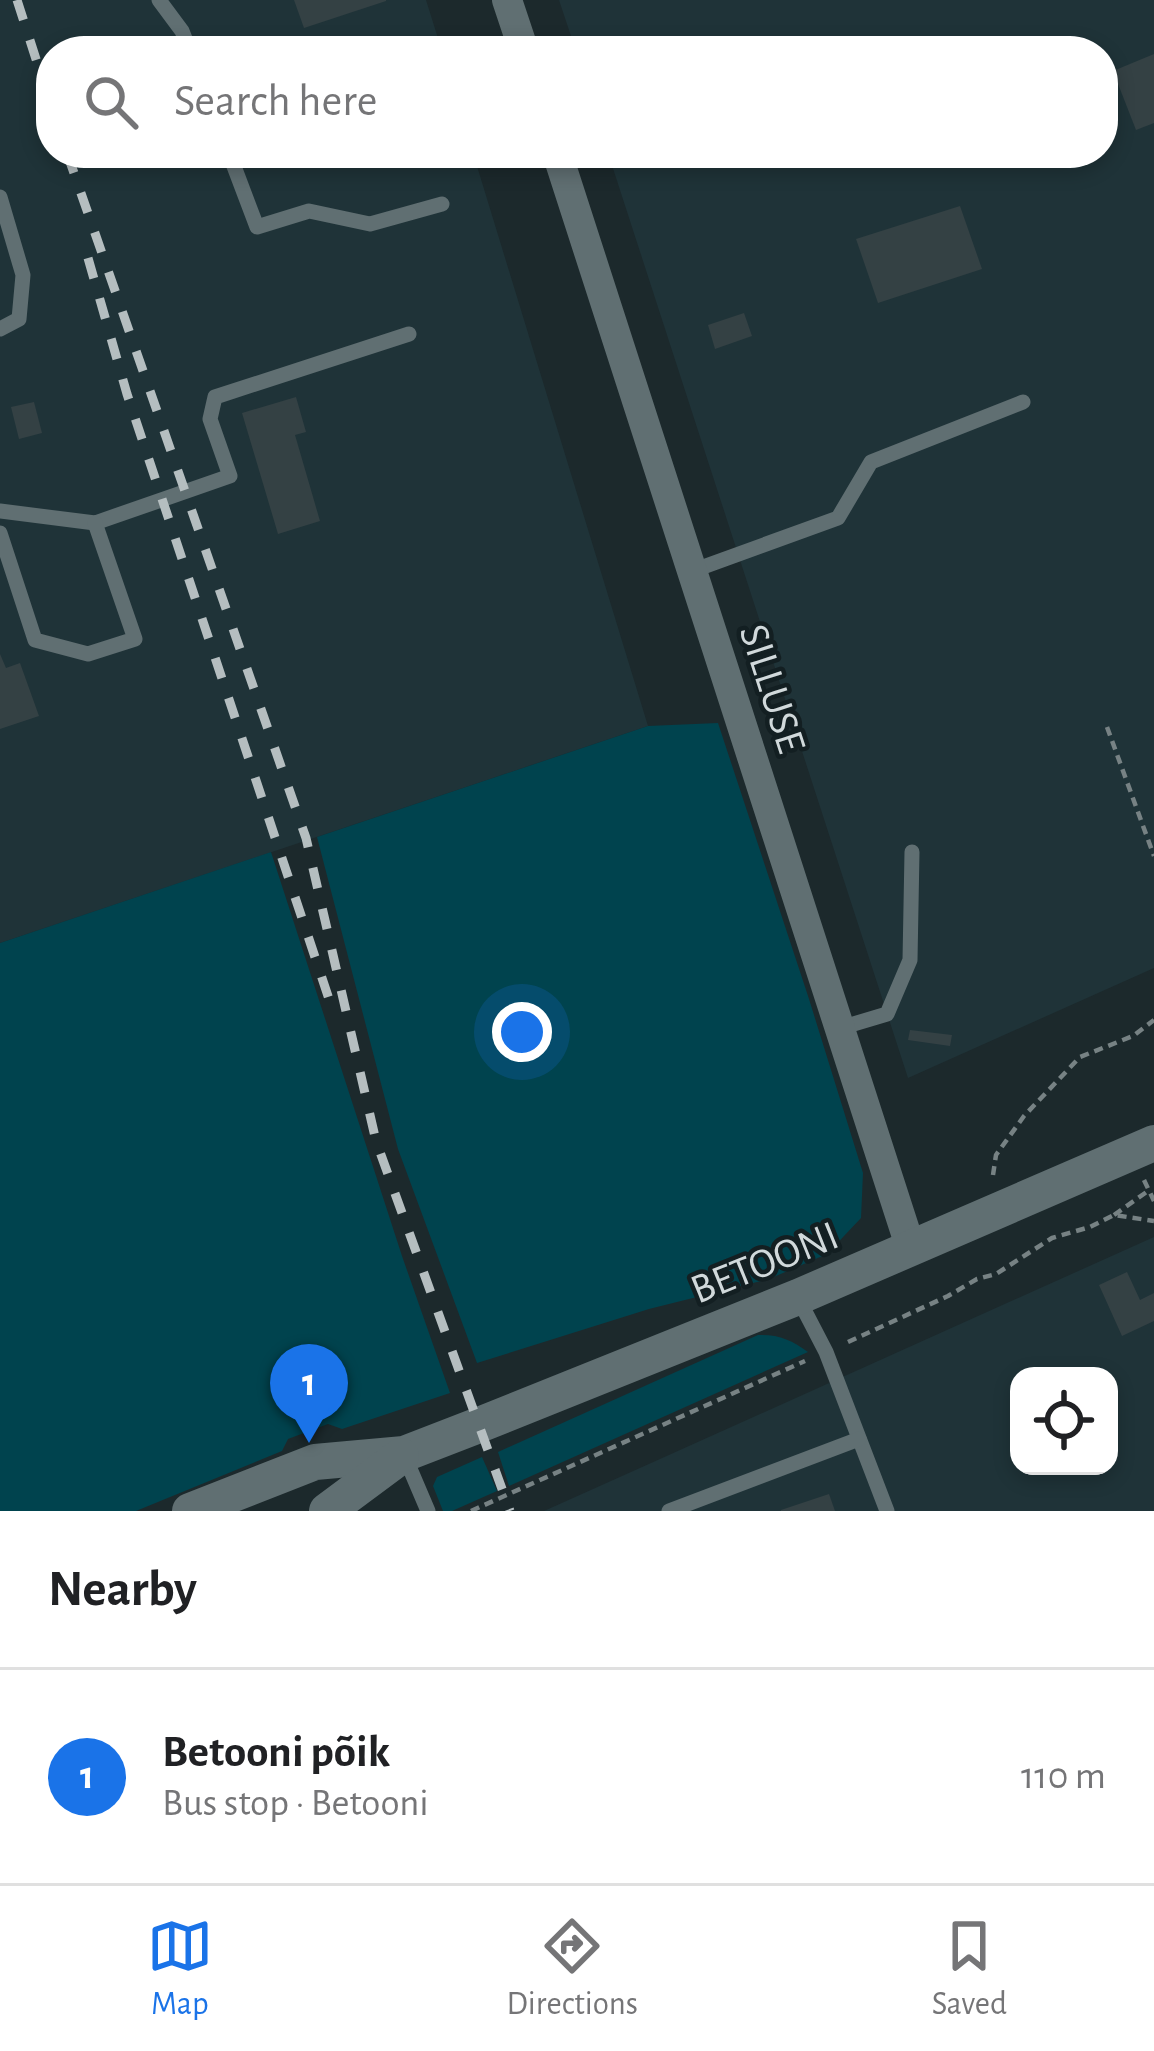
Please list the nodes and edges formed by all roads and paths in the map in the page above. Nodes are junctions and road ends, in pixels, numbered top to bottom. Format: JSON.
{"nodes":[{"id":1,"x":158,"y":0,"type":"edge"},
{"id":2,"x":507,"y":0,"type":"edge"},
{"id":3,"x":184,"y":36,"type":"edge"},
{"id":4,"x":519,"y":36,"type":"edge"},
{"id":5,"x":235,"y":168,"type":"edge"},
{"id":6,"x":562,"y":168,"type":"edge"},
{"id":7,"x":0,"y":197,"type":"edge"},
{"id":8,"x":442,"y":204,"type":"dead end"},
{"id":9,"x":0,"y":329,"type":"edge"},
{"id":10,"x":409,"y":334,"type":"dead end"},
{"id":11,"x":1023,"y":402,"type":"dead end"},
{"id":12,"x":0,"y":511,"type":"edge"},
{"id":13,"x":95,"y":523,"type":"junction"},
{"id":14,"x":0,"y":533,"type":"edge"},
{"id":15,"x":692,"y":571,"type":"junction"},
{"id":16,"x":1107,"y":727,"type":"dead end"},
{"id":17,"x":912,"y":852,"type":"dead end"},
{"id":18,"x":1154,"y":856,"type":"edge"},
{"id":19,"x":1154,"y":1020,"type":"edge"},
{"id":20,"x":840,"y":1028,"type":"junction"},
{"id":21,"x":1154,"y":1144,"type":"edge"},
{"id":22,"x":1149,"y":1191,"type":"dead end"},
{"id":23,"x":1114,"y":1215,"type":"junction"},
{"id":24,"x":988,"y":1216,"type":"junction"},
{"id":25,"x":1154,"y":1221,"type":"edge"},
{"id":26,"x":911,"y":1249,"type":"junction"},
{"id":27,"x":798,"y":1297,"type":"junction"},
{"id":28,"x":826,"y":1352,"type":"junction"},
{"id":29,"x":859,"y":1439,"type":"junction"},
{"id":30,"x":404,"y":1454,"type":"junction"},
{"id":31,"x":190,"y":1511,"type":"edge"},
{"id":32,"x":327,"y":1511,"type":"edge"},
{"id":33,"x":428,"y":1511,"type":"edge"},
{"id":34,"x":471,"y":1511,"type":"edge"},
{"id":35,"x":669,"y":1511,"type":"edge"},
{"id":36,"x":887,"y":1511,"type":"edge"}],
"edges":[{"from":1,"to":3,"type":"lane"},
{"from":2,"to":4,"type":"street"},
{"from":5,"to":8,"type":"lane"},
{"from":6,"to":15,"type":"street","name":"SILLUSE"},
{"from":7,"to":9,"type":"lane"},
{"from":10,"to":13,"type":"lane"},
{"from":11,"to":15,"type":"lane"},
{"from":12,"to":13,"type":"lane"},
{"from":13,"to":14,"type":"lane"},
{"from":15,"to":20,"type":"street","name":"SILLUSE"},
{"from":16,"to":18,"type":"path"},
{"from":17,"to":20,"type":"lane"},
{"from":19,"to":24,"type":"path"},
{"from":20,"to":26,"type":"street","name":"SILLUSE"},
{"from":21,"to":24,"type":"street","name":"BETOONI"},
{"from":22,"to":23,"type":"path"},
{"from":23,"to":25,"type":"path"},
{"from":23,"to":28,"type":"path"},
{"from":24,"to":26,"type":"street","name":"BETOONI"},
{"from":26,"to":27,"type":"street","name":"BETOONI"},
{"from":27,"to":28,"type":"lane"},
{"from":27,"to":30,"type":"street","name":"BETOONI"},
{"from":28,"to":29,"type":"lane"},
{"from":28,"to":34,"type":"path"},
{"from":29,"to":35,"type":"lane"},
{"from":29,"to":36,"type":"lane"},
{"from":30,"to":31,"type":"street","name":"BETOONI"},
{"from":30,"to":32,"type":"street","name":"BETOONI"},
{"from":30,"to":33,"type":"lane"}]}
